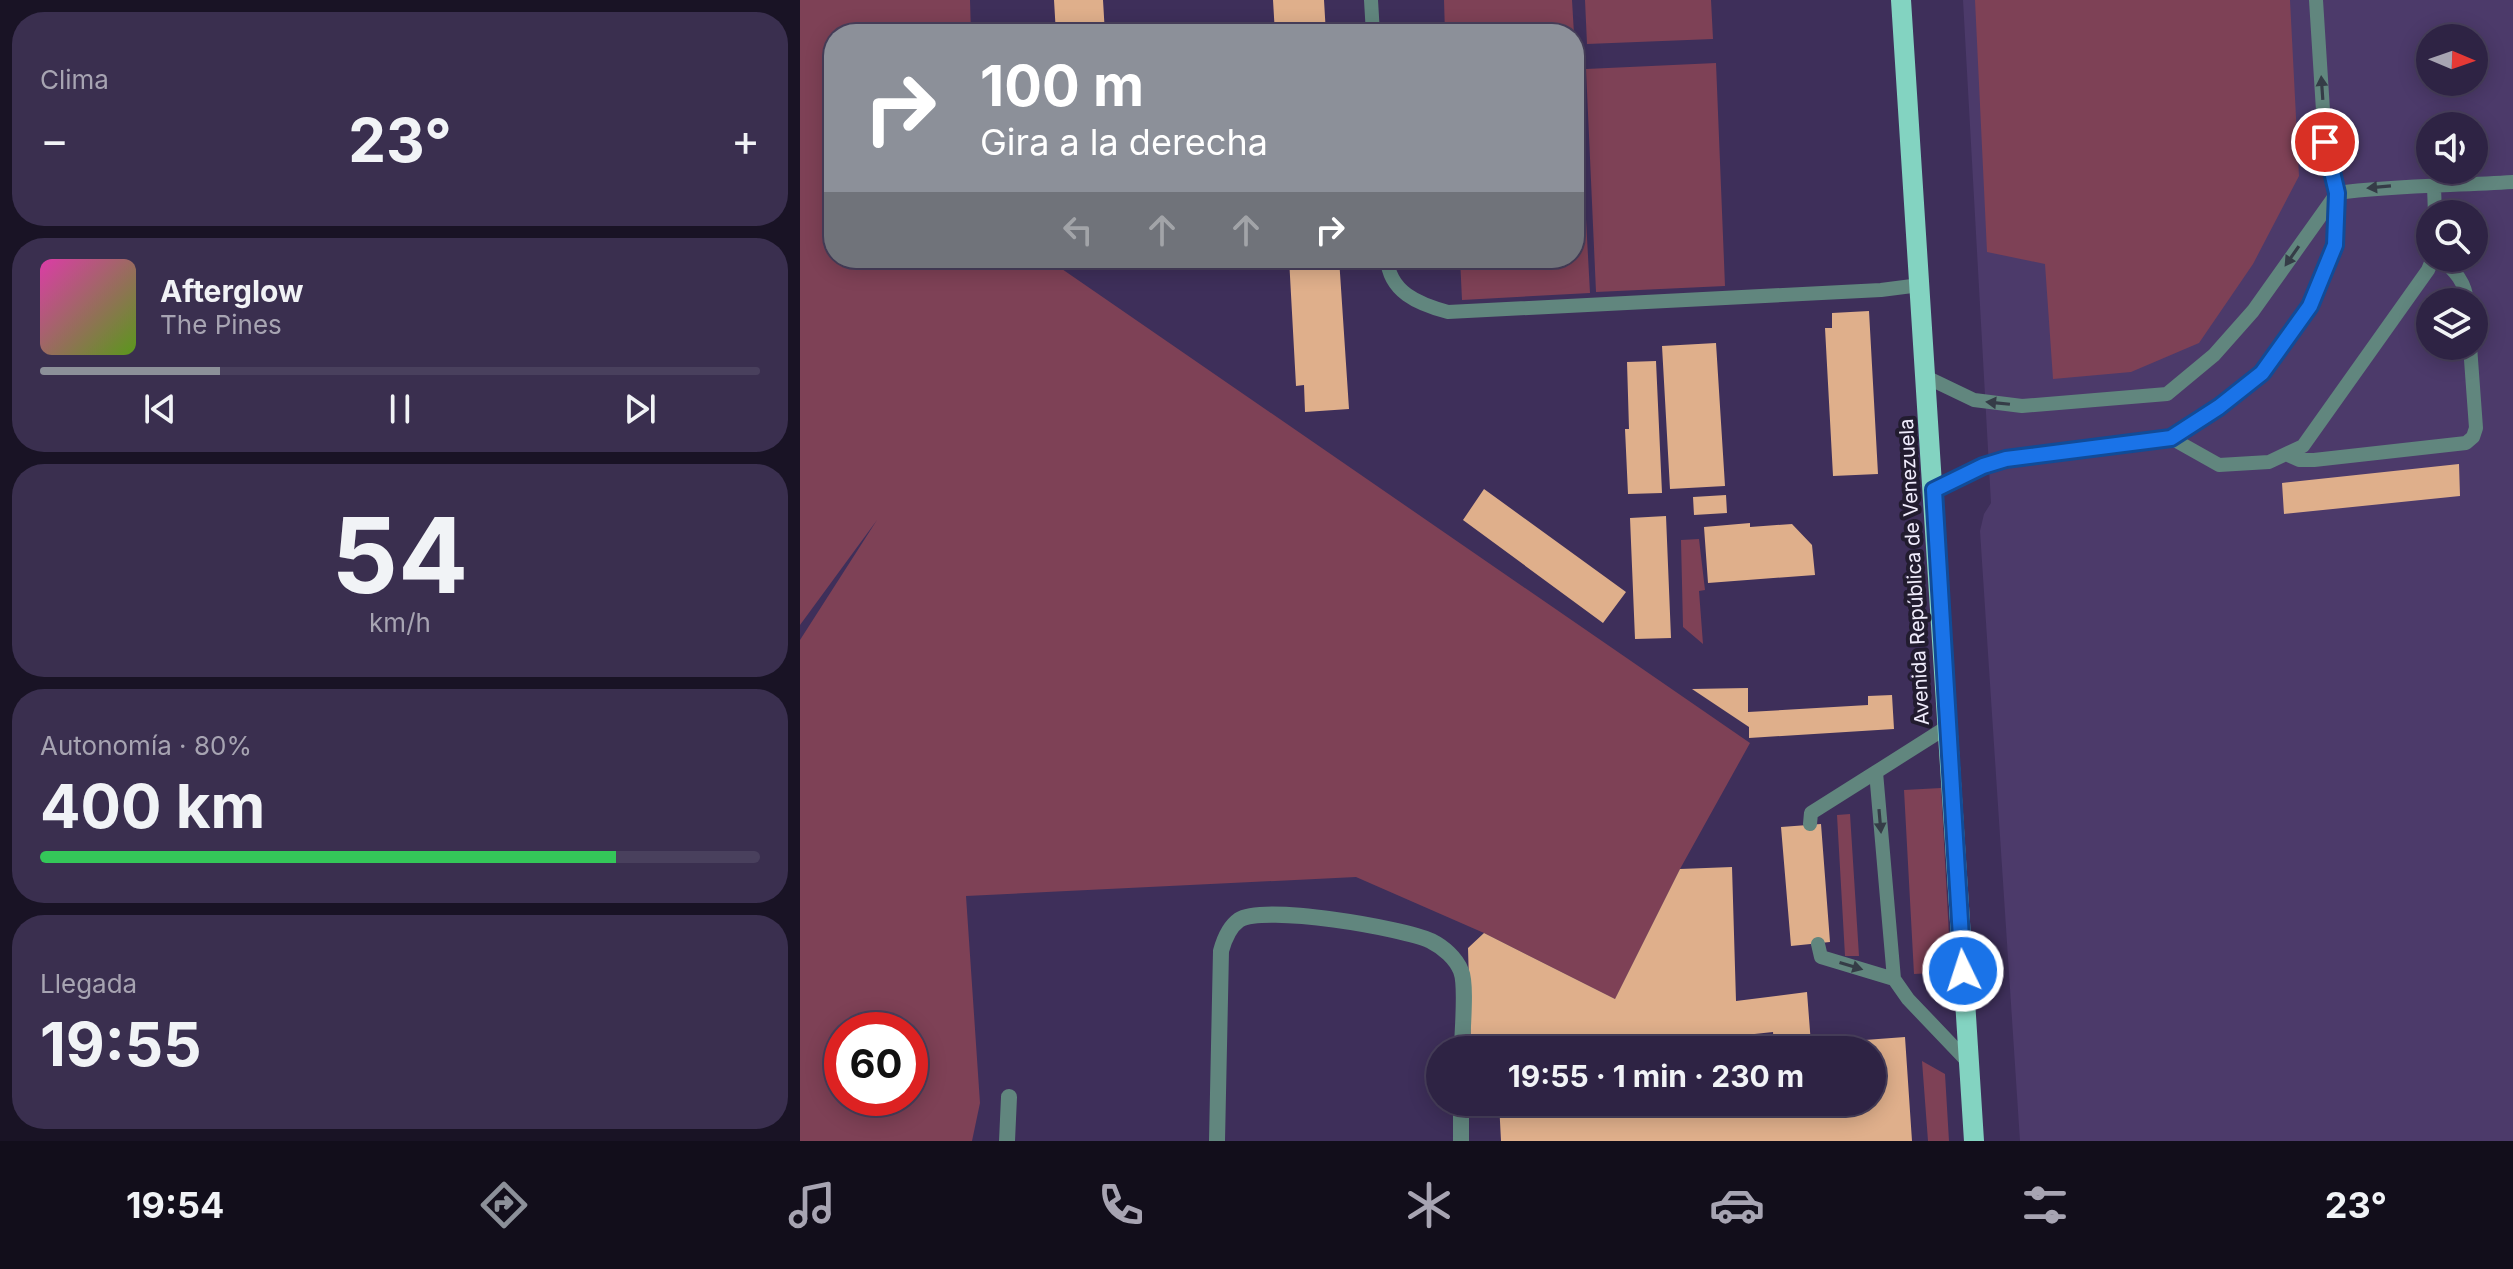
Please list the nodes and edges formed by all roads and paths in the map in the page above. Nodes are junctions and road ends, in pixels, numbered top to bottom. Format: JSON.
{"nodes":[{"id":1,"x":1371,"y":0,"type":"edge"},
{"id":2,"x":1901,"y":0,"type":"edge"},
{"id":3,"x":2316,"y":0,"type":"edge"},
{"id":4,"x":1372,"y":24,"type":"edge"},
{"id":5,"x":2513,"y":182,"type":"edge"},
{"id":6,"x":2434,"y":187,"type":"junction"},
{"id":7,"x":2337,"y":193,"type":"junction"},
{"id":8,"x":2434,"y":200,"type":"edge"},
{"id":9,"x":1388,"y":268,"type":"edge"},
{"id":10,"x":2427,"y":272,"type":"edge"},
{"id":11,"x":1920,"y":285,"type":"junction"},
{"id":12,"x":2471,"y":360,"type":"edge"},
{"id":13,"x":1926,"y":377,"type":"junction"},
{"id":14,"x":2171,"y":438,"type":"junction"},
{"id":15,"x":2288,"y":455,"type":"junction"},
{"id":16,"x":1934,"y":490,"type":"junction"},
{"id":17,"x":1947,"y":727,"type":"junction"},
{"id":18,"x":1876,"y":772,"type":"junction"},
{"id":19,"x":1810,"y":824,"type":"dead end"},
{"id":20,"x":1818,"y":944,"type":"dead end"},
{"id":21,"x":1894,"y":979,"type":"junction"},
{"id":22,"x":1462,"y":1036,"type":"edge"},
{"id":23,"x":1969,"y":1063,"type":"junction"},
{"id":24,"x":1009,"y":1097,"type":"dead end"},
{"id":25,"x":1461,"y":1116,"type":"edge"},
{"id":26,"x":1007,"y":1141,"type":"edge"},
{"id":27,"x":1217,"y":1141,"type":"edge"},
{"id":28,"x":1461,"y":1141,"type":"edge"},
{"id":29,"x":1974,"y":1141,"type":"edge"}],
"edges":[{"from":1,"to":4,"type":"lane"},
{"from":2,"to":11,"type":"main road","name":"Avenida República de Venezuela"},
{"from":7,"to":3,"type":"lane","one_way":true},
{"from":5,"to":6,"type":"lane"},
{"from":6,"to":7,"type":"lane","one_way":true},
{"from":6,"to":8,"type":"lane"},
{"from":7,"to":13,"type":"lane","one_way":true},
{"from":7,"to":14,"type":"lane"},
{"from":9,"to":11,"type":"lane"},
{"from":10,"to":15,"type":"lane"},
{"from":11,"to":13,"type":"main road","name":"Avenida República de Venezuela"},
{"from":12,"to":15,"type":"lane"},
{"from":13,"to":16,"type":"main road","name":"Avenida República de Venezuela"},
{"from":14,"to":15,"type":"lane"},
{"from":14,"to":16,"type":"lane"},
{"from":16,"to":17,"type":"main road","name":"Avenida República de Venezuela"},
{"from":17,"to":18,"type":"lane"},
{"from":17,"to":23,"type":"main road","name":"Avenida República de Venezuela"},
{"from":18,"to":19,"type":"lane"},
{"from":18,"to":21,"type":"lane","one_way":true},
{"from":20,"to":21,"type":"lane","one_way":true},
{"from":21,"to":23,"type":"lane"},
{"from":22,"to":27,"type":"street"},
{"from":23,"to":29,"type":"main road","name":"Avenida República de Venezuela"},
{"from":24,"to":26,"type":"street"},
{"from":25,"to":28,"type":"street"}]}
